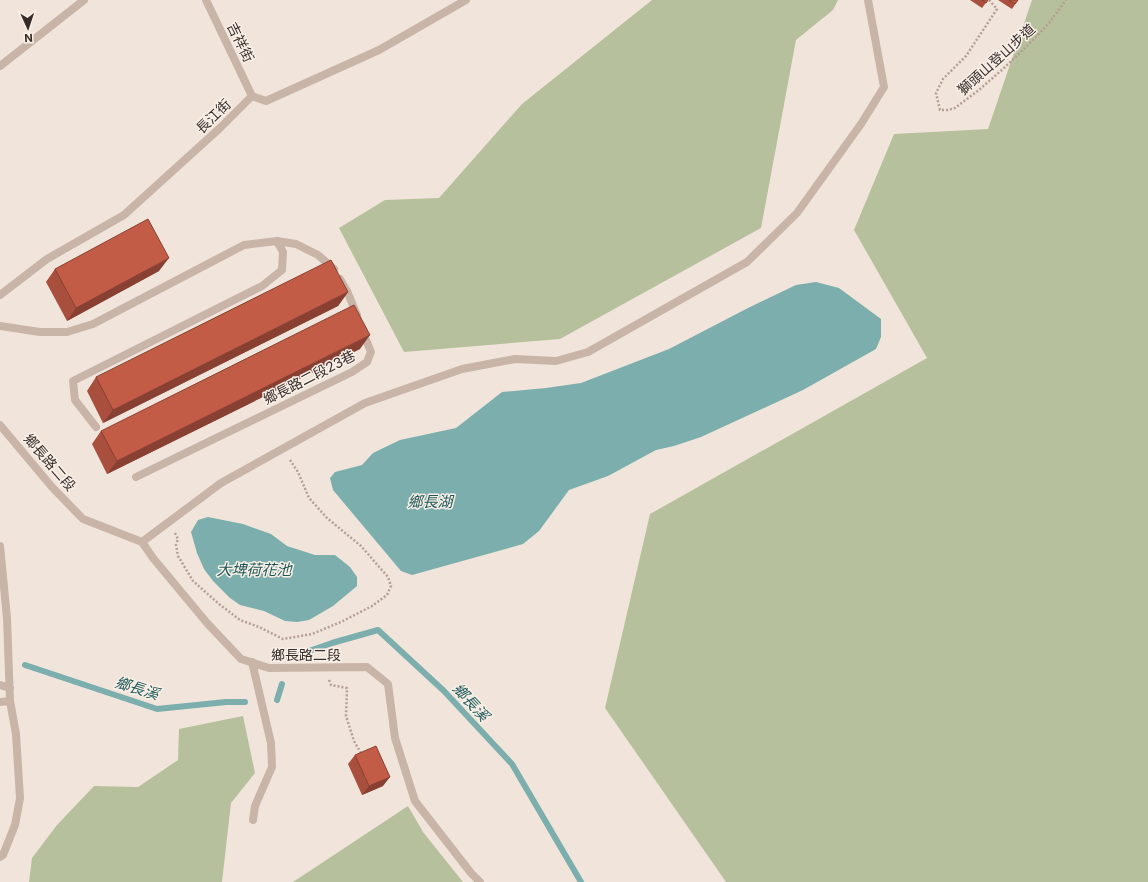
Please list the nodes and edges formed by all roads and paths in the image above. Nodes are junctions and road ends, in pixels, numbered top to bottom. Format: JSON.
{"nodes":[{"id":1,"x":84,"y":0,"type":"edge"},
{"id":2,"x":206,"y":0,"type":"edge"},
{"id":3,"x":466,"y":0,"type":"edge"},
{"id":4,"x":868,"y":0,"type":"edge"},
{"id":5,"x":989,"y":0,"type":"edge"},
{"id":6,"x":1066,"y":0,"type":"edge"},
{"id":7,"x":0,"y":66,"type":"edge"},
{"id":8,"x":252,"y":96,"type":"junction"},
{"id":9,"x":277,"y":241,"type":"junction"},
{"id":10,"x":0,"y":295,"type":"edge"},
{"id":11,"x":0,"y":326,"type":"edge"},
{"id":12,"x":0,"y":424,"type":"edge"},
{"id":13,"x":96,"y":427,"type":"dead end"},
{"id":14,"x":284,"y":449,"type":"junction"},
{"id":15,"x":136,"y":478,"type":"edge"},
{"id":16,"x":169,"y":522,"type":"junction"},
{"id":17,"x":142,"y":542,"type":"junction"},
{"id":18,"x":0,"y":546,"type":"edge"},
{"id":19,"x":252,"y":662,"type":"junction"},
{"id":20,"x":323,"y":667,"type":"junction"},
{"id":21,"x":0,"y":685,"type":"edge"},
{"id":22,"x":10,"y":688,"type":"junction"},
{"id":23,"x":10,"y":701,"type":"junction"},
{"id":24,"x":0,"y":702,"type":"edge"},
{"id":25,"x":366,"y":761,"type":"edge"},
{"id":26,"x":253,"y":820,"type":"dead end"},
{"id":27,"x":0,"y":857,"type":"edge"},
{"id":28,"x":480,"y":882,"type":"edge"}],
"edges":[{"from":1,"to":7,"type":"lane"},
{"from":2,"to":8,"type":"lane","name":"吉祥街"},
{"from":3,"to":8,"type":"lane"},
{"from":4,"to":14,"type":"lane"},
{"from":5,"to":6,"type":"path","name":"獅頭山登山步道"},
{"from":8,"to":10,"type":"lane","name":"長江街"},
{"from":9,"to":11,"type":"lane","name":"鄉長路二段23巷"},
{"from":9,"to":13,"type":"lane"},
{"from":9,"to":15,"type":"lane","name":"鄉長路二段23巷"},
{"from":12,"to":17,"type":"lane","name":"鄉長路二段"},
{"from":14,"to":16,"type":"lane"},
{"from":14,"to":16,"type":"path"},
{"from":16,"to":17,"type":"lane"},
{"from":17,"to":19,"type":"lane","name":"鄉長路二段"},
{"from":18,"to":22,"type":"lane"},
{"from":19,"to":20,"type":"lane","name":"鄉長路二段"},
{"from":19,"to":26,"type":"lane"},
{"from":20,"to":25,"type":"path"},
{"from":20,"to":28,"type":"lane","name":"鄉長路二段"},
{"from":21,"to":22,"type":"lane"},
{"from":22,"to":23,"type":"lane"},
{"from":23,"to":24,"type":"lane"},
{"from":23,"to":27,"type":"lane"}]}
